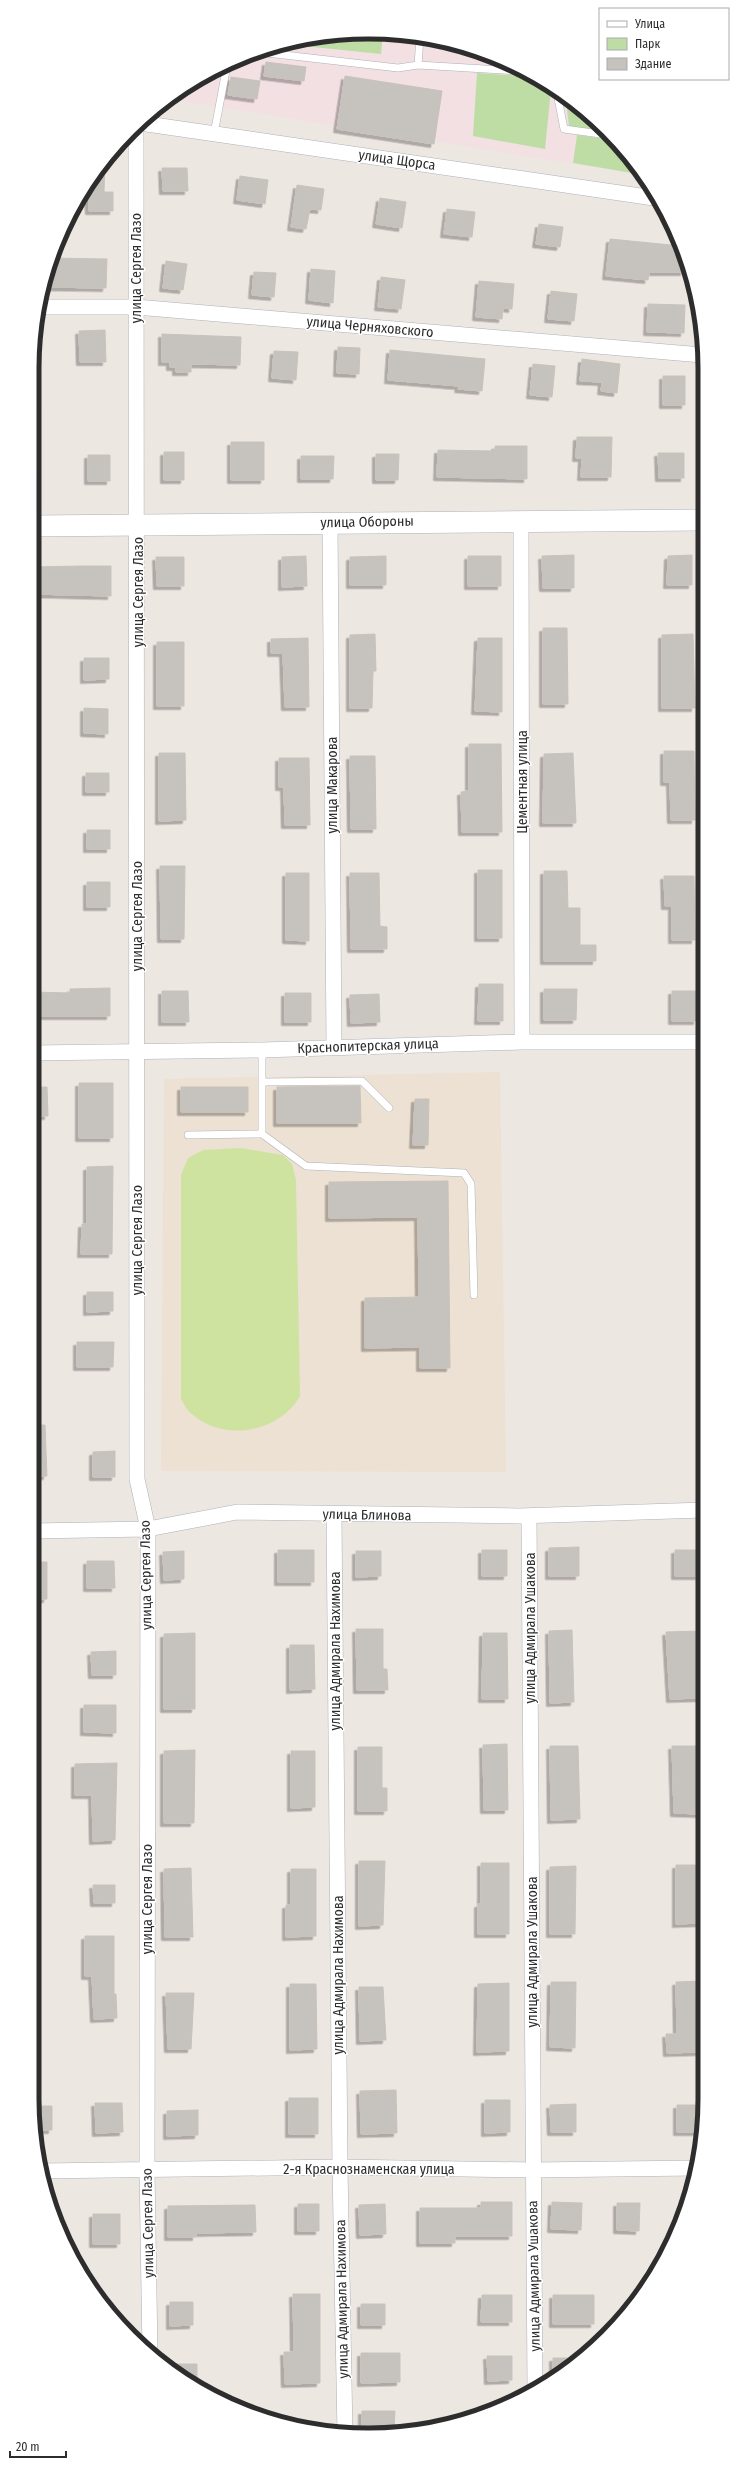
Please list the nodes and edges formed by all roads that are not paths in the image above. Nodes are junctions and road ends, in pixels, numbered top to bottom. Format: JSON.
{"nodes":[{"id":1,"x":420,"y":43,"type":"edge"},
{"id":2,"x":271,"y":54,"type":"edge"},
{"id":3,"x":418,"y":64,"type":"junction"},
{"id":4,"x":508,"y":70,"type":"edge"},
{"id":5,"x":226,"y":72,"type":"edge"},
{"id":6,"x":558,"y":99,"type":"edge"},
{"id":7,"x":148,"y":124,"type":"edge"},
{"id":8,"x":214,"y":134,"type":"junction"},
{"id":9,"x":599,"y":134,"type":"edge"},
{"id":10,"x":136,"y":136,"type":"edge"},
{"id":11,"x":650,"y":197,"type":"edge"},
{"id":12,"x":45,"y":307,"type":"edge"},
{"id":13,"x":136,"y":307,"type":"junction"},
{"id":14,"x":697,"y":355,"type":"edge"},
{"id":15,"x":698,"y":520,"type":"edge"},
{"id":16,"x":521,"y":521,"type":"junction"},
{"id":17,"x":330,"y":523,"type":"junction"},
{"id":18,"x":138,"y":525,"type":"junction"},
{"id":19,"x":39,"y":526,"type":"edge"},
{"id":20,"x":522,"y":1042,"type":"junction"},
{"id":21,"x":698,"y":1042,"type":"edge"},
{"id":22,"x":334,"y":1046,"type":"junction"},
{"id":23,"x":262,"y":1050,"type":"junction"},
{"id":24,"x":137,"y":1052,"type":"junction"},
{"id":25,"x":39,"y":1053,"type":"edge"},
{"id":26,"x":263,"y":1082,"type":"junction"},
{"id":27,"x":390,"y":1108,"type":"dead end"},
{"id":28,"x":262,"y":1134,"type":"junction"},
{"id":29,"x":188,"y":1135,"type":"dead end"},
{"id":30,"x":474,"y":1295,"type":"dead end"},
{"id":31,"x":698,"y":1510,"type":"edge"},
{"id":32,"x":334,"y":1515,"type":"junction"},
{"id":33,"x":529,"y":1516,"type":"junction"},
{"id":34,"x":148,"y":1530,"type":"junction"},
{"id":35,"x":39,"y":1531,"type":"edge"},
{"id":36,"x":340,"y":2168,"type":"junction"},
{"id":37,"x":691,"y":2168,"type":"edge"},
{"id":38,"x":146,"y":2170,"type":"junction"},
{"id":39,"x":533,"y":2170,"type":"junction"},
{"id":40,"x":47,"y":2171,"type":"edge"},
{"id":41,"x":150,"y":2345,"type":"edge"},
{"id":42,"x":535,"y":2383,"type":"edge"},
{"id":43,"x":345,"y":2427,"type":"edge"}],
"edges":[{"from":1,"to":3,"type":"lane"},
{"from":2,"to":3,"type":"lane"},
{"from":3,"to":4,"type":"lane"},
{"from":5,"to":8,"type":"lane"},
{"from":6,"to":9,"type":"lane"},
{"from":7,"to":8,"type":"street","name":"улица Щорса"},
{"from":8,"to":11,"type":"street","name":"улица Щорса"},
{"from":10,"to":13,"type":"street","name":"улица Сергея Лазо"},
{"from":12,"to":13,"type":"street","name":"улица Черняховского"},
{"from":13,"to":14,"type":"street","name":"улица Черняховского"},
{"from":13,"to":18,"type":"street","name":"улица Сергея Лазо"},
{"from":15,"to":16,"type":"street","name":"улица Обороны"},
{"from":16,"to":17,"type":"street","name":"улица Обороны"},
{"from":16,"to":20,"type":"street","name":"Цементная улица"},
{"from":17,"to":18,"type":"street","name":"улица Обороны"},
{"from":17,"to":22,"type":"street","name":"улица Макарова"},
{"from":18,"to":19,"type":"street","name":"улица Обороны"},
{"from":18,"to":24,"type":"street","name":"улица Сергея Лазо"},
{"from":20,"to":21,"type":"street","name":"Краснопитерская улица"},
{"from":20,"to":22,"type":"street","name":"Краснопитерская улица"},
{"from":22,"to":23,"type":"street","name":"Краснопитерская улица"},
{"from":23,"to":24,"type":"street","name":"Краснопитерская улица"},
{"from":23,"to":26,"type":"lane"},
{"from":24,"to":25,"type":"street","name":"Краснопитерская улица"},
{"from":24,"to":34,"type":"street","name":"улица Сергея Лазо"},
{"from":26,"to":27,"type":"lane"},
{"from":26,"to":28,"type":"lane"},
{"from":28,"to":29,"type":"lane"},
{"from":28,"to":30,"type":"lane"},
{"from":31,"to":33,"type":"street","name":"улица Блинова"},
{"from":32,"to":33,"type":"street","name":"улица Блинова"},
{"from":32,"to":34,"type":"street","name":"улица Блинова"},
{"from":32,"to":36,"type":"street","name":"улица Адмирала Нахимова"},
{"from":33,"to":39,"type":"street","name":"улица Адмирала Ушакова"},
{"from":34,"to":35,"type":"street","name":"улица Блинова"},
{"from":34,"to":38,"type":"street","name":"улица Сергея Лазо"},
{"from":36,"to":38,"type":"street","name":"2-я Краснознаменская улица"},
{"from":36,"to":39,"type":"street","name":"2-я Краснознаменская улица"},
{"from":36,"to":43,"type":"street","name":"улица Адмирала Нахимова"},
{"from":37,"to":39,"type":"street","name":"2-я Краснознаменская улица"},
{"from":38,"to":40,"type":"street","name":"2-я Краснознаменская улица"},
{"from":38,"to":41,"type":"street","name":"улица Сергея Лазо"},
{"from":39,"to":42,"type":"street","name":"улица Адмирала Ушакова"}]}
